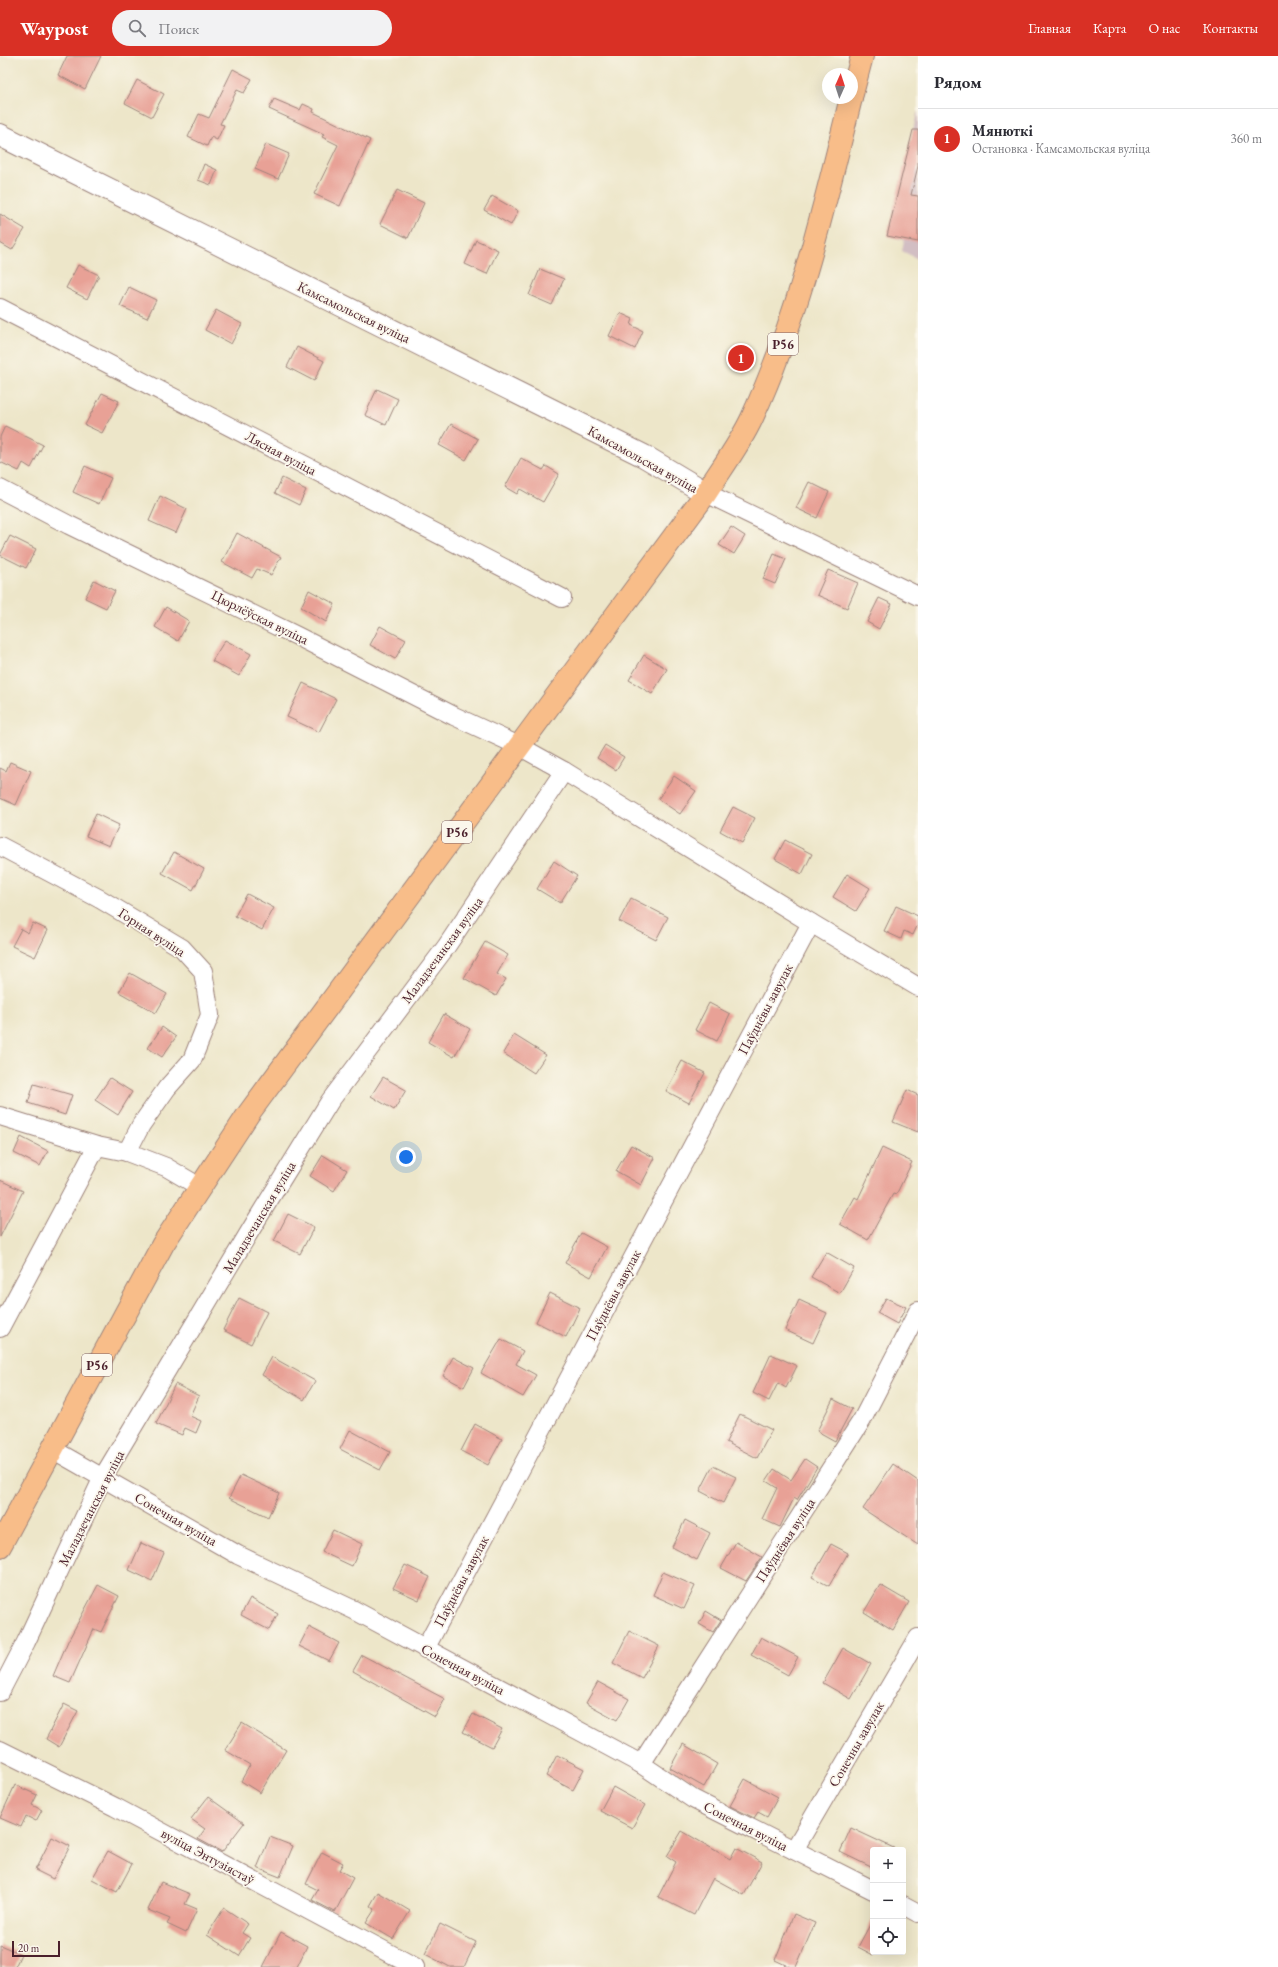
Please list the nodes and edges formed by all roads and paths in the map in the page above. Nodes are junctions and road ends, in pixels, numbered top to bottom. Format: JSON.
{"nodes":[{"id":1,"x":862,"y":56,"type":"edge"},
{"id":2,"x":858,"y":71,"type":"edge"},
{"id":3,"x":849,"y":104,"type":"edge"},
{"id":4,"x":0,"y":135,"type":"edge"},
{"id":5,"x":0,"y":308,"type":"edge"},
{"id":6,"x":0,"y":489,"type":"edge"},
{"id":7,"x":706,"y":493,"type":"junction"},
{"id":8,"x":918,"y":596,"type":"edge"},
{"id":9,"x":562,"y":598,"type":"dead end"},
{"id":10,"x":519,"y":746,"type":"junction"},
{"id":11,"x":564,"y":771,"type":"junction"},
{"id":12,"x":0,"y":846,"type":"edge"},
{"id":13,"x":810,"y":924,"type":"junction"},
{"id":14,"x":918,"y":987,"type":"edge"},
{"id":15,"x":0,"y":1116,"type":"edge"},
{"id":16,"x":97,"y":1146,"type":"junction"},
{"id":17,"x":127,"y":1152,"type":"junction"},
{"id":18,"x":200,"y":1187,"type":"junction"},
{"id":19,"x":918,"y":1310,"type":"edge"},
{"id":20,"x":0,"y":1328,"type":"edge"},
{"id":21,"x":52,"y":1449,"type":"junction"},
{"id":22,"x":103,"y":1477,"type":"junction"},
{"id":23,"x":0,"y":1546,"type":"edge"},
{"id":24,"x":918,"y":1638,"type":"edge"},
{"id":25,"x":425,"y":1649,"type":"junction"},
{"id":26,"x":0,"y":1692,"type":"edge"},
{"id":27,"x":0,"y":1750,"type":"edge"},
{"id":28,"x":641,"y":1764,"type":"junction"},
{"id":29,"x":794,"y":1850,"type":"junction"},
{"id":30,"x":870,"y":1888,"type":"edge"},
{"id":31,"x":906,"y":1907,"type":"edge"},
{"id":32,"x":918,"y":1913,"type":"edge"},
{"id":33,"x":415,"y":1967,"type":"edge"}],
"edges":[{"from":1,"to":2,"type":"main road"},
{"from":3,"to":7,"type":"main road","number":"Р56"},
{"from":4,"to":7,"type":"street","name":"Камсамольская вуліца"},
{"from":5,"to":9,"type":"street","name":"Лясная вуліца"},
{"from":6,"to":10,"type":"street","name":"Цюрлёўская вуліца"},
{"from":7,"to":8,"type":"street"},
{"from":7,"to":10,"type":"main road","number":"Р56"},
{"from":10,"to":11,"type":"street","name":"Цюрлёўская вуліца"},
{"from":10,"to":18,"type":"main road","number":"Р56"},
{"from":11,"to":13,"type":"street","name":"Цюрлёўская вуліца"},
{"from":11,"to":22,"type":"street","name":"Маладзечанская вуліца"},
{"from":12,"to":17,"type":"street","name":"Горная вуліца"},
{"from":13,"to":14,"type":"street","name":"Цюрлёўская вуліца"},
{"from":13,"to":25,"type":"street","name":"Паўднёвы завулак"},
{"from":15,"to":16,"type":"street"},
{"from":16,"to":17,"type":"street"},
{"from":16,"to":20,"type":"street"},
{"from":17,"to":18,"type":"street"},
{"from":18,"to":21,"type":"main road","number":"Р56"},
{"from":19,"to":28,"type":"street","name":"Паўднёвая вуліца"},
{"from":21,"to":22,"type":"street","name":"Сонечная вуліца"},
{"from":21,"to":23,"type":"main road","number":"Р56"},
{"from":22,"to":25,"type":"street","name":"Сонечная вуліца"},
{"from":22,"to":26,"type":"street","name":"Маладзечанская вуліца"},
{"from":24,"to":29,"type":"street","name":"Сонечны завулак"},
{"from":25,"to":28,"type":"street","name":"Сонечная вуліца"},
{"from":27,"to":33,"type":"street","name":"вуліца Энтузіястаў"},
{"from":28,"to":29,"type":"street","name":"Сонечная вуліца"},
{"from":29,"to":30,"type":"street","name":"Сонечная вуліца"},
{"from":31,"to":32,"type":"street"}]}
